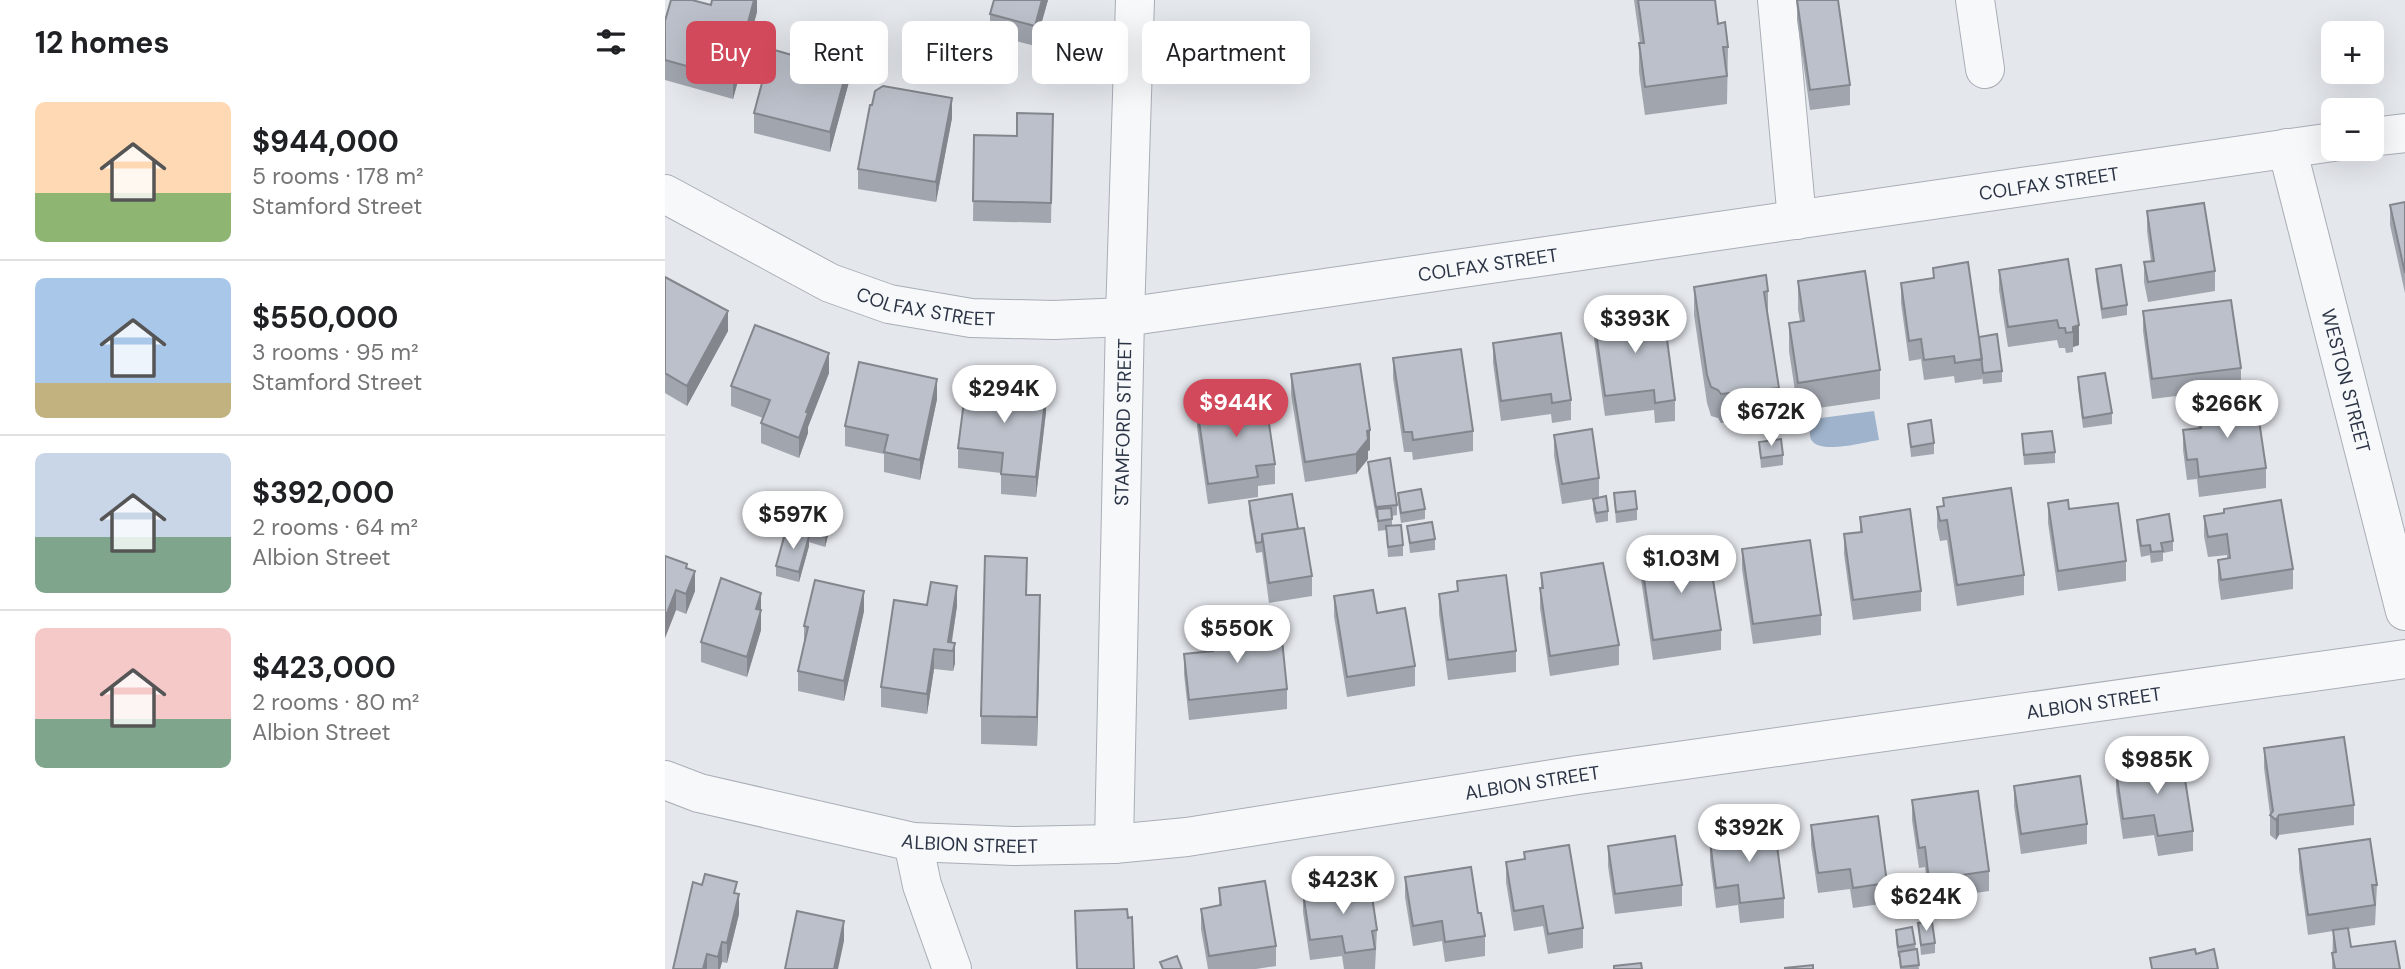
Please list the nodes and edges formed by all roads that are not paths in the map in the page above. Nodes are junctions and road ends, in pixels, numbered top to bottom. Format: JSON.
{"nodes":[{"id":1,"x":1135,"y":0,"type":"edge"},
{"id":2,"x":1777,"y":0,"type":"edge"},
{"id":3,"x":1975,"y":0,"type":"edge"},
{"id":4,"x":1985,"y":69,"type":"dead end"},
{"id":5,"x":2405,"y":133,"type":"edge"},
{"id":6,"x":2384,"y":135,"type":"edge"},
{"id":7,"x":2321,"y":144,"type":"edge"},
{"id":8,"x":2287,"y":148,"type":"junction"},
{"id":9,"x":665,"y":194,"type":"edge"},
{"id":10,"x":1797,"y":220,"type":"junction"},
{"id":11,"x":1125,"y":317,"type":"junction"},
{"id":12,"x":2405,"y":611,"type":"edge"},
{"id":13,"x":2405,"y":659,"type":"edge"},
{"id":14,"x":665,"y":780,"type":"edge"},
{"id":15,"x":913,"y":842,"type":"junction"},
{"id":16,"x":1114,"y":844,"type":"junction"},
{"id":17,"x":952,"y":969,"type":"edge"}],
"edges":[{"from":1,"to":11,"type":"street","name":"STAMFORD STREET"},
{"from":2,"to":10,"type":"street"},
{"from":3,"to":4,"type":"street"},
{"from":5,"to":6,"type":"street"},
{"from":7,"to":8,"type":"street","name":"COLFAX STREET"},
{"from":8,"to":10,"type":"street","name":"COLFAX STREET"},
{"from":8,"to":12,"type":"street","name":"WESTON STREET"},
{"from":9,"to":11,"type":"street","name":"COLFAX STREET"},
{"from":10,"to":11,"type":"street","name":"COLFAX STREET"},
{"from":11,"to":16,"type":"street","name":"STAMFORD STREET"},
{"from":13,"to":16,"type":"street","name":"ALBION STREET"},
{"from":14,"to":15,"type":"street","name":"ALBION STREET"},
{"from":15,"to":16,"type":"street","name":"ALBION STREET"},
{"from":15,"to":17,"type":"street"}]}
